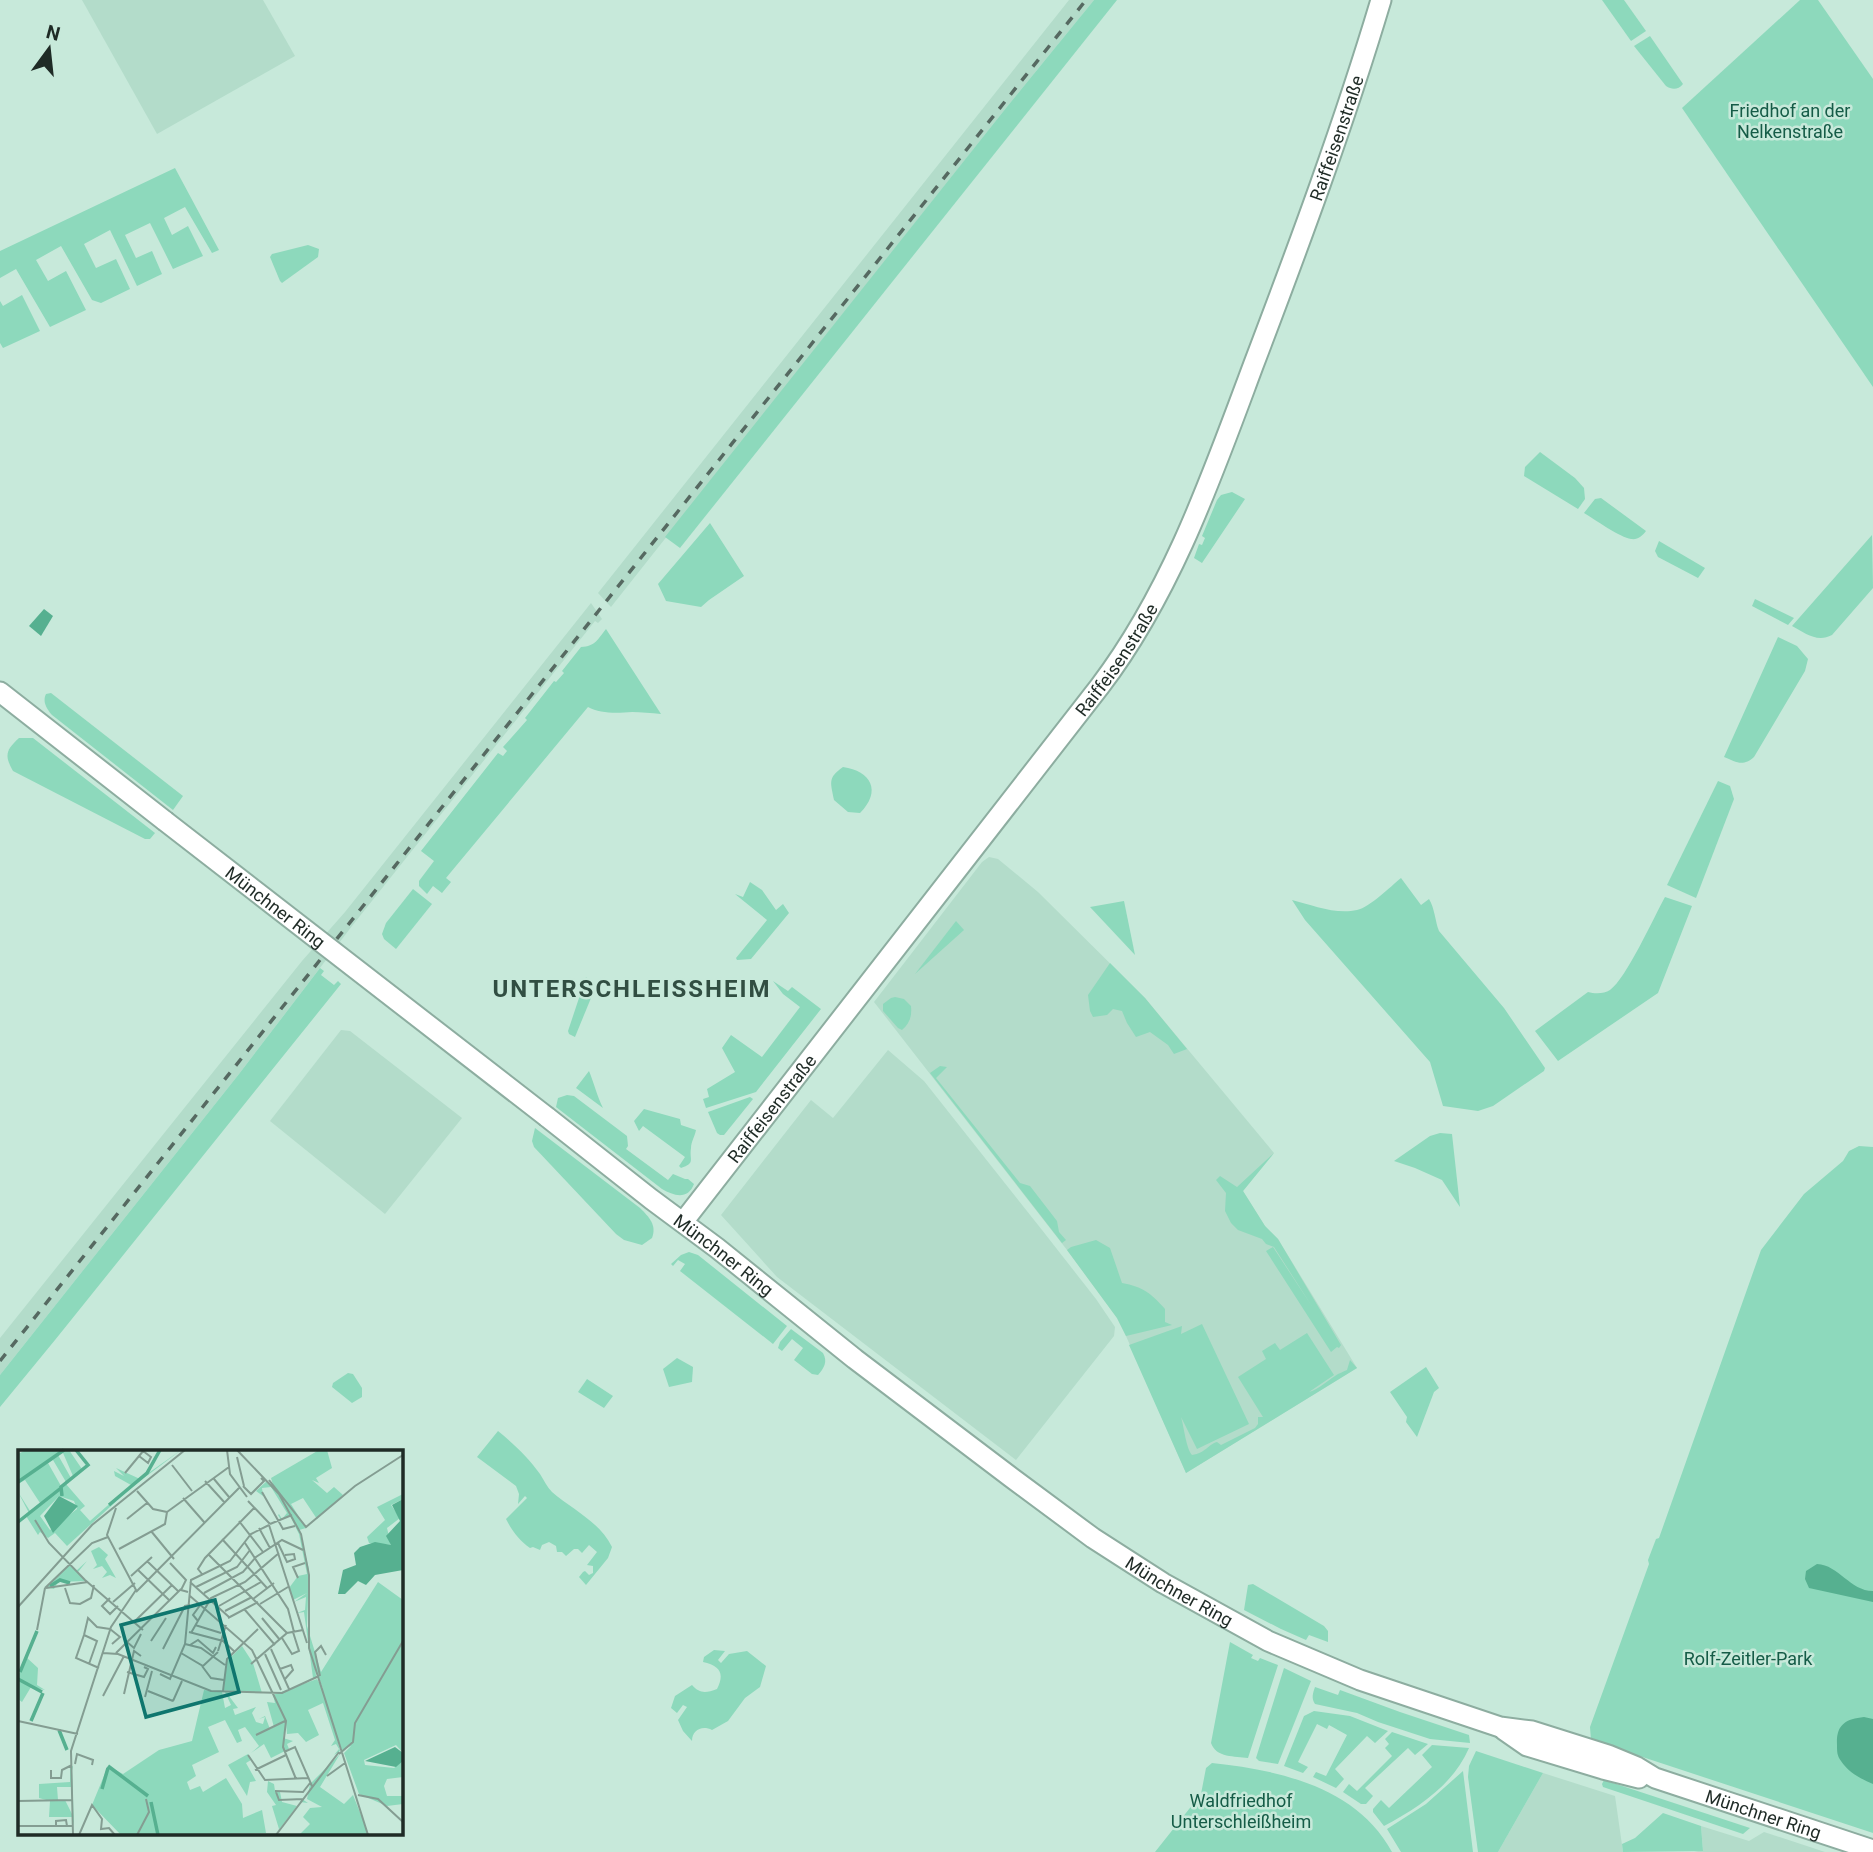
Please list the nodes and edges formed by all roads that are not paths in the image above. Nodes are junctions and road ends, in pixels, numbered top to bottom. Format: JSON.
{"nodes":[{"id":1,"x":1381,"y":0,"type":"edge"},
{"id":2,"x":0,"y":692,"type":"edge"},
{"id":3,"x":683,"y":1222,"type":"junction"},
{"id":4,"x":1873,"y":1850,"type":"edge"}],
"edges":[{"from":1,"to":3,"type":"main road","name":"Raiffeisenstraße"},
{"from":2,"to":3,"type":"main road","name":"Münchner Ring","bridge":true},
{"from":3,"to":4,"type":"main road","name":"Münchner Ring"}]}
